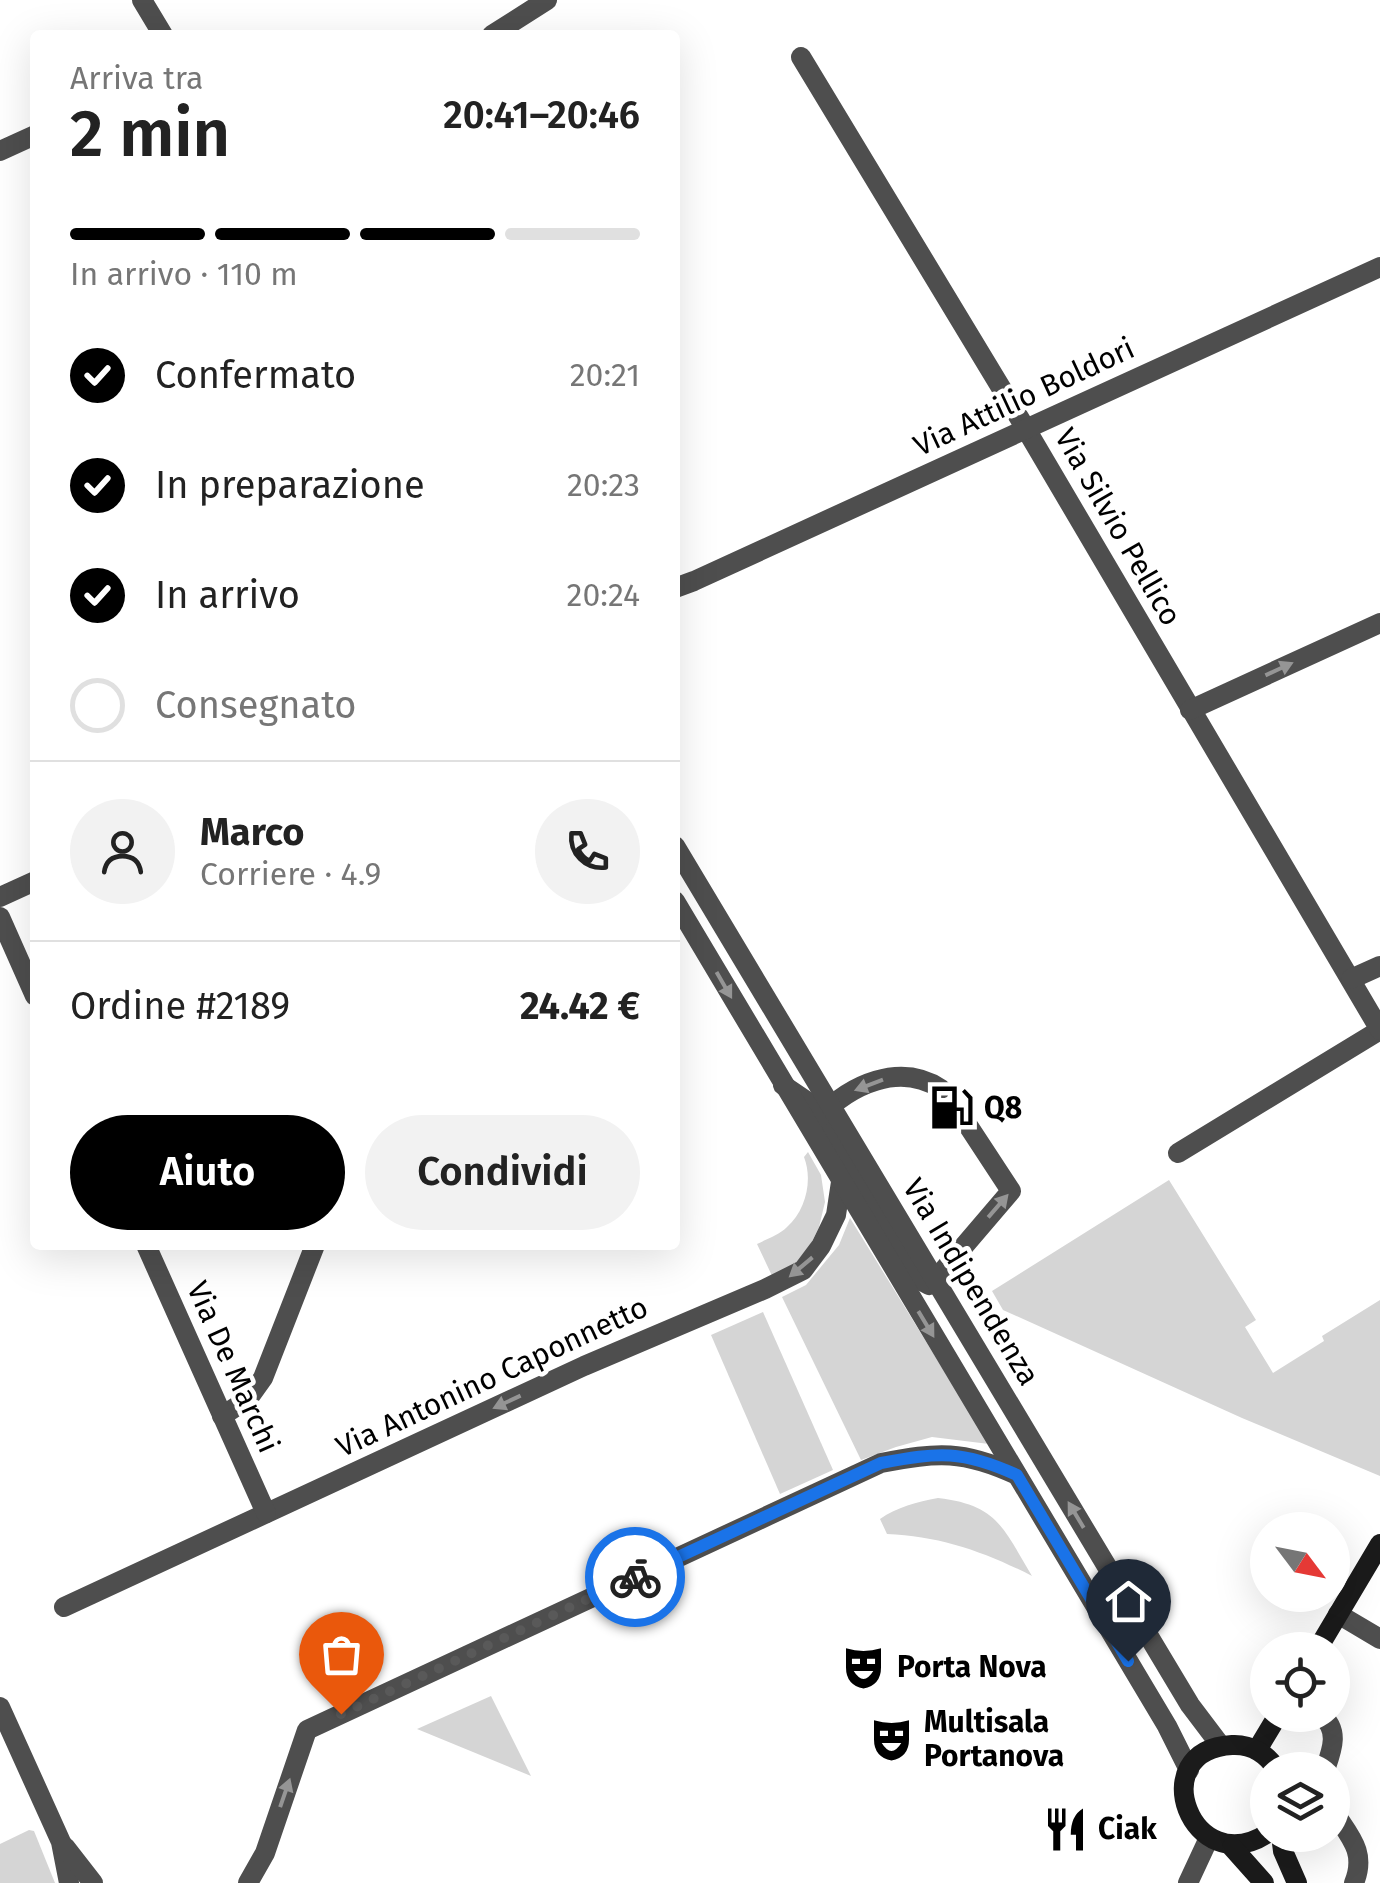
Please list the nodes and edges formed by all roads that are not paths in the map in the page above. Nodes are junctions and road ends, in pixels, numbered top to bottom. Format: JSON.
{"nodes":[{"id":1,"x":142,"y":0,"type":"edge"},
{"id":2,"x":546,"y":0,"type":"edge"},
{"id":3,"x":160,"y":30,"type":"edge"},
{"id":4,"x":500,"y":30,"type":"edge"},
{"id":5,"x":801,"y":57,"type":"dead end"},
{"id":6,"x":30,"y":137,"type":"edge"},
{"id":7,"x":0,"y":151,"type":"edge"},
{"id":8,"x":1380,"y":267,"type":"edge"},
{"id":9,"x":1026,"y":429,"type":"junction"},
{"id":10,"x":681,"y":588,"type":"edge"},
{"id":11,"x":1380,"y":623,"type":"edge"},
{"id":12,"x":1190,"y":710,"type":"junction"},
{"id":13,"x":680,"y":855,"type":"edge"},
{"id":14,"x":30,"y":883,"type":"edge"},
{"id":15,"x":0,"y":897,"type":"edge"},
{"id":16,"x":680,"y":910,"type":"edge"},
{"id":17,"x":0,"y":917,"type":"edge"},
{"id":18,"x":1380,"y":966,"type":"edge"},
{"id":19,"x":1352,"y":979,"type":"junction"},
{"id":20,"x":30,"y":985,"type":"edge"},
{"id":21,"x":1380,"y":1030,"type":"edge"},
{"id":22,"x":942,"y":1089,"type":"dead end"},
{"id":23,"x":820,"y":1119,"type":"junction"},
{"id":24,"x":969,"y":1127,"type":"dead end"},
{"id":25,"x":1178,"y":1153,"type":"dead end"},
{"id":26,"x":841,"y":1182,"type":"junction"},
{"id":27,"x":148,"y":1250,"type":"edge"},
{"id":28,"x":313,"y":1250,"type":"edge"},
{"id":29,"x":935,"y":1280,"type":"junction"},
{"id":30,"x":222,"y":1416,"type":"junction"},
{"id":31,"x":1017,"y":1475,"type":"junction"},
{"id":32,"x":266,"y":1513,"type":"junction"},
{"id":33,"x":1380,"y":1544,"type":"edge"},
{"id":34,"x":64,"y":1607,"type":"dead end"},
{"id":35,"x":1338,"y":1614,"type":"junction"},
{"id":36,"x":1328,"y":1632,"type":"edge"},
{"id":37,"x":1380,"y":1638,"type":"edge"},
{"id":38,"x":0,"y":1708,"type":"edge"},
{"id":39,"x":1268,"y":1732,"type":"edge"},
{"id":40,"x":1221,"y":1746,"type":"junction"},
{"id":41,"x":1257,"y":1750,"type":"junction"},
{"id":42,"x":1260,"y":1752,"type":"edge"},
{"id":43,"x":1189,"y":1770,"type":"junction"},
{"id":44,"x":1350,"y":1837,"type":"edge"},
{"id":45,"x":1208,"y":1840,"type":"junction"},
{"id":46,"x":61,"y":1842,"type":"junction"},
{"id":47,"x":1250,"y":1844,"type":"edge"},
{"id":48,"x":1232,"y":1847,"type":"junction"},
{"id":49,"x":1283,"y":1852,"type":"edge"},
{"id":50,"x":69,"y":1883,"type":"edge"},
{"id":51,"x":93,"y":1883,"type":"edge"},
{"id":52,"x":248,"y":1883,"type":"edge"},
{"id":53,"x":1188,"y":1883,"type":"edge"},
{"id":54,"x":1264,"y":1883,"type":"edge"},
{"id":55,"x":1296,"y":1883,"type":"edge"},
{"id":56,"x":1354,"y":1883,"type":"edge"}],
"edges":[{"from":1,"to":3,"type":"street"},
{"from":2,"to":4,"type":"street"},
{"from":5,"to":9,"type":"street","name":"Via Silvio Pellico"},
{"from":6,"to":7,"type":"street"},
{"from":8,"to":9,"type":"street","name":"Via Attilio Boldori"},
{"from":9,"to":10,"type":"street","name":"Via Attilio Boldori"},
{"from":9,"to":12,"type":"street","name":"Via Silvio Pellico"},
{"from":12,"to":11,"type":"street","one_way":true},
{"from":12,"to":19,"type":"street","name":"Via Silvio Pellico"},
{"from":13,"to":23,"type":"street","name":"Via Indipendenza"},
{"from":14,"to":15,"type":"street"},
{"from":16,"to":23,"type":"street","name":"Via Indipendenza","one_way":true},
{"from":17,"to":20,"type":"street"},
{"from":18,"to":19,"type":"street"},
{"from":19,"to":21,"type":"street","name":"Via Silvio Pellico"},
{"from":21,"to":25,"type":"street"},
{"from":22,"to":23,"type":"street","one_way":true},
{"from":23,"to":26,"type":"street","name":"Via Indipendenza"},
{"from":23,"to":29,"type":"street","name":"Via Indipendenza"},
{"from":29,"to":24,"type":"street","one_way":true},
{"from":26,"to":31,"type":"street","name":"Via Indipendenza","one_way":true},
{"from":26,"to":32,"type":"street","name":"Via Antonino Caponnetto","one_way":true},
{"from":27,"to":30,"type":"street","name":"Via De Marchi"},
{"from":28,"to":30,"type":"street"},
{"from":40,"to":29,"type":"street","name":"Via Indipendenza","one_way":true},
{"from":30,"to":32,"type":"street","name":"Via De Marchi"},
{"from":31,"to":43,"type":"street","name":"Via Indipendenza"},
{"from":52,"to":31,"type":"street","one_way":true},
{"from":32,"to":34,"type":"street","name":"Via Antonino Caponnetto"},
{"from":33,"to":35,"type":"main road"},
{"from":35,"to":36,"type":"main road"},
{"from":35,"to":37,"type":"street"},
{"from":38,"to":46,"type":"street"},
{"from":39,"to":41,"type":"main road"},
{"from":40,"to":41,"type":"main road"},
{"from":40,"to":43,"type":"main road"},
{"from":41,"to":42,"type":"main road"},
{"from":43,"to":45,"type":"main road"},
{"from":44,"to":56,"type":"street"},
{"from":45,"to":48,"type":"main road"},
{"from":45,"to":53,"type":"street"},
{"from":46,"to":50,"type":"street"},
{"from":46,"to":51,"type":"street"},
{"from":47,"to":48,"type":"main road"},
{"from":48,"to":54,"type":"main road"},
{"from":49,"to":55,"type":"main road"}]}
